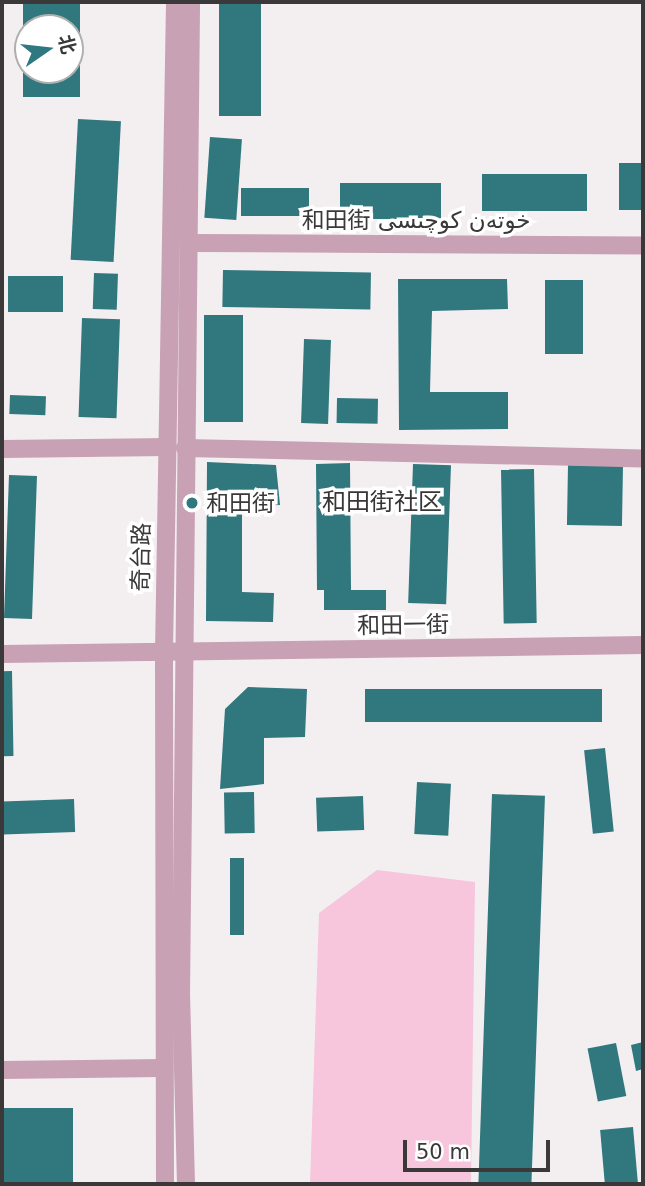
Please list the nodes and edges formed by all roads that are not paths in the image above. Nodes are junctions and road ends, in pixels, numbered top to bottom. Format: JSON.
{"nodes":[{"id":1,"x":175,"y":2,"type":"edge"},
{"id":2,"x":191,"y":2,"type":"edge"},
{"id":3,"x":189,"y":243,"type":"junction"},
{"id":4,"x":643,"y":245,"type":"edge"},
{"id":5,"x":176,"y":447,"type":"junction"},
{"id":6,"x":2,"y":449,"type":"edge"},
{"id":7,"x":643,"y":458,"type":"edge"},
{"id":8,"x":643,"y":645,"type":"edge"},
{"id":9,"x":164,"y":652,"type":"junction"},
{"id":10,"x":183,"y":653,"type":"junction"},
{"id":11,"x":2,"y":654,"type":"edge"},
{"id":12,"x":162,"y":1068,"type":"junction"},
{"id":13,"x":2,"y":1070,"type":"edge"},
{"id":14,"x":165,"y":1184,"type":"edge"},
{"id":15,"x":186,"y":1184,"type":"edge"}],
"edges":[{"from":1,"to":5,"type":"street","name":"奇台路"},
{"from":2,"to":3,"type":"street","name":"奇台路"},
{"from":3,"to":4,"type":"street","name":"和田街 خوتەن كوچىسى"},
{"from":3,"to":5,"type":"street","name":"奇台路"},
{"from":5,"to":6,"type":"street"},
{"from":5,"to":7,"type":"street"},
{"from":5,"to":9,"type":"street","name":"奇台路"},
{"from":5,"to":10,"type":"street","name":"奇台路"},
{"from":8,"to":10,"type":"street","name":"和田一街"},
{"from":9,"to":10,"type":"street","name":"和田一街"},
{"from":9,"to":11,"type":"street","name":"和田一街"},
{"from":9,"to":12,"type":"street","name":"奇台路"},
{"from":10,"to":15,"type":"street","name":"奇台路"},
{"from":12,"to":13,"type":"street"},
{"from":12,"to":14,"type":"street","name":"奇台路"}]}
